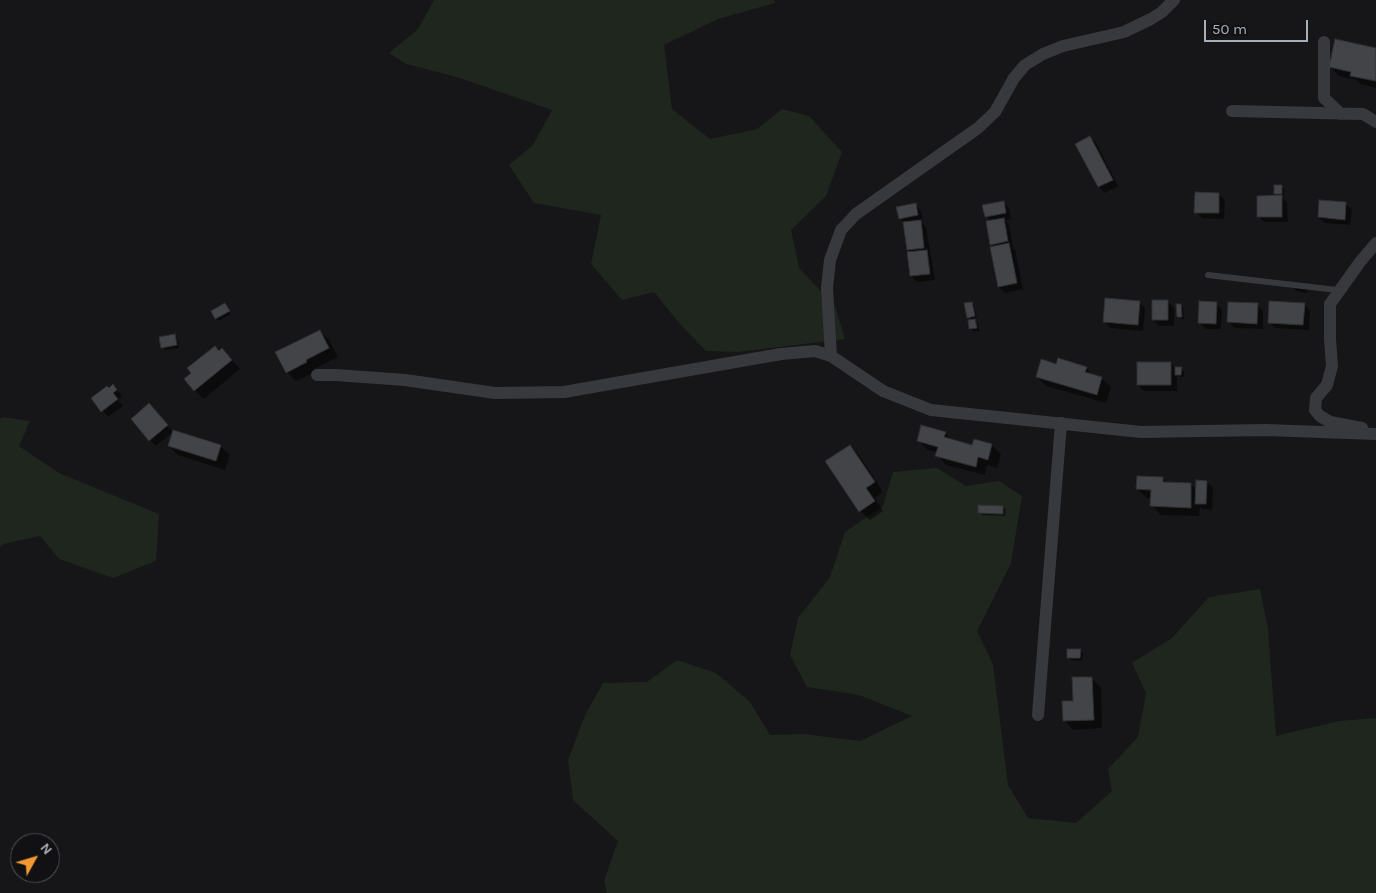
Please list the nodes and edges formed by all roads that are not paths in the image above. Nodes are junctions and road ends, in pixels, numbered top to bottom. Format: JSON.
{"nodes":[{"id":1,"x":1174,"y":0,"type":"edge"},
{"id":2,"x":1324,"y":42,"type":"dead end"},
{"id":3,"x":1232,"y":111,"type":"dead end"},
{"id":4,"x":1341,"y":114,"type":"junction"},
{"id":5,"x":1376,"y":122,"type":"edge"},
{"id":6,"x":1376,"y":243,"type":"edge"},
{"id":7,"x":1208,"y":275,"type":"dead end"},
{"id":8,"x":1330,"y":304,"type":"junction"},
{"id":9,"x":831,"y":356,"type":"junction"},
{"id":10,"x":317,"y":376,"type":"dead end"},
{"id":11,"x":1061,"y":424,"type":"junction"},
{"id":12,"x":1376,"y":433,"type":"edge"},
{"id":13,"x":1038,"y":715,"type":"dead end"}],
"edges":[{"from":1,"to":9,"type":"street"},
{"from":2,"to":4,"type":"street"},
{"from":3,"to":4,"type":"street"},
{"from":4,"to":5,"type":"street"},
{"from":6,"to":8,"type":"street"},
{"from":7,"to":8,"type":"lane"},
{"from":8,"to":12,"type":"street"},
{"from":9,"to":10,"type":"street"},
{"from":9,"to":11,"type":"street"},
{"from":11,"to":12,"type":"street"},
{"from":11,"to":13,"type":"street"}]}
